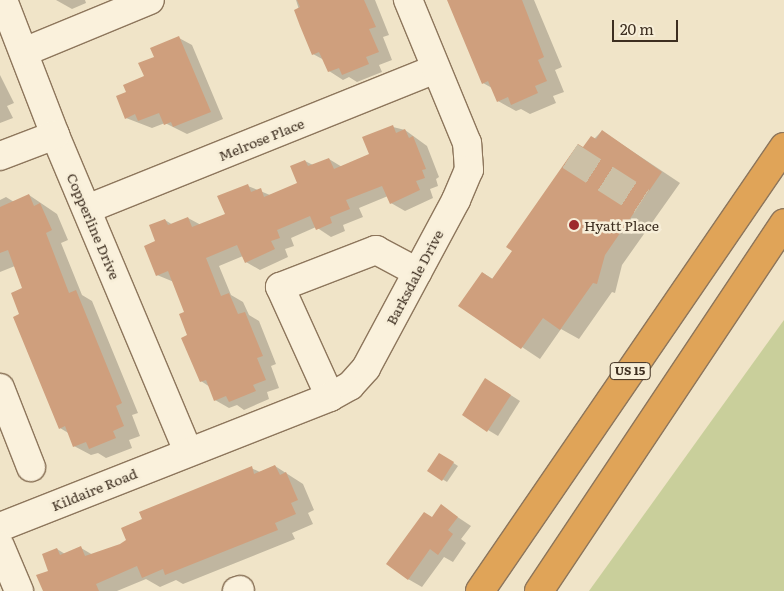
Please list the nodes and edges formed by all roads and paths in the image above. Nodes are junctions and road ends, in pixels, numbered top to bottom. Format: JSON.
{"nodes":[{"id":1,"x":3,"y":0,"type":"edge"},
{"id":2,"x":150,"y":0,"type":"edge"},
{"id":3,"x":408,"y":0,"type":"edge"},
{"id":4,"x":24,"y":52,"type":"junction"},
{"id":5,"x":435,"y":69,"type":"junction"},
{"id":6,"x":55,"y":135,"type":"junction"},
{"id":7,"x":784,"y":147,"type":"edge"},
{"id":8,"x":0,"y":156,"type":"edge"},
{"id":9,"x":87,"y":209,"type":"junction"},
{"id":10,"x":784,"y":224,"type":"edge"},
{"id":11,"x":417,"y":272,"type":"junction"},
{"id":12,"x":0,"y":388,"type":"edge"},
{"id":13,"x":330,"y":397,"type":"junction"},
{"id":14,"x":188,"y":451,"type":"junction"},
{"id":15,"x":31,"y":467,"type":"dead end"},
{"id":16,"x":0,"y":526,"type":"edge"},
{"id":17,"x":0,"y":546,"type":"edge"},
{"id":18,"x":19,"y":591,"type":"edge"},
{"id":19,"x":480,"y":591,"type":"edge"},
{"id":20,"x":539,"y":591,"type":"edge"}],
"edges":[{"from":1,"to":4,"type":"street","name":"Copperline Drive"},
{"from":2,"to":4,"type":"street"},
{"from":3,"to":5,"type":"street","name":"Barksdale Drive"},
{"from":4,"to":6,"type":"street","name":"Copperline Drive"},
{"from":5,"to":9,"type":"street","name":"Melrose Place"},
{"from":5,"to":11,"type":"street","name":"Barksdale Drive"},
{"from":6,"to":8,"type":"street"},
{"from":6,"to":9,"type":"street","name":"Copperline Drive"},
{"from":7,"to":19,"type":"highway","number":"US 15"},
{"from":9,"to":14,"type":"street","name":"Copperline Drive"},
{"from":10,"to":20,"type":"highway"},
{"from":11,"to":13,"type":"street","name":"Barksdale Drive"},
{"from":11,"to":13,"type":"street"},
{"from":12,"to":15,"type":"street"},
{"from":13,"to":14,"type":"street","name":"Barksdale Drive"},
{"from":14,"to":16,"type":"street","name":"Kildaire Road"},
{"from":17,"to":18,"type":"street"}]}
